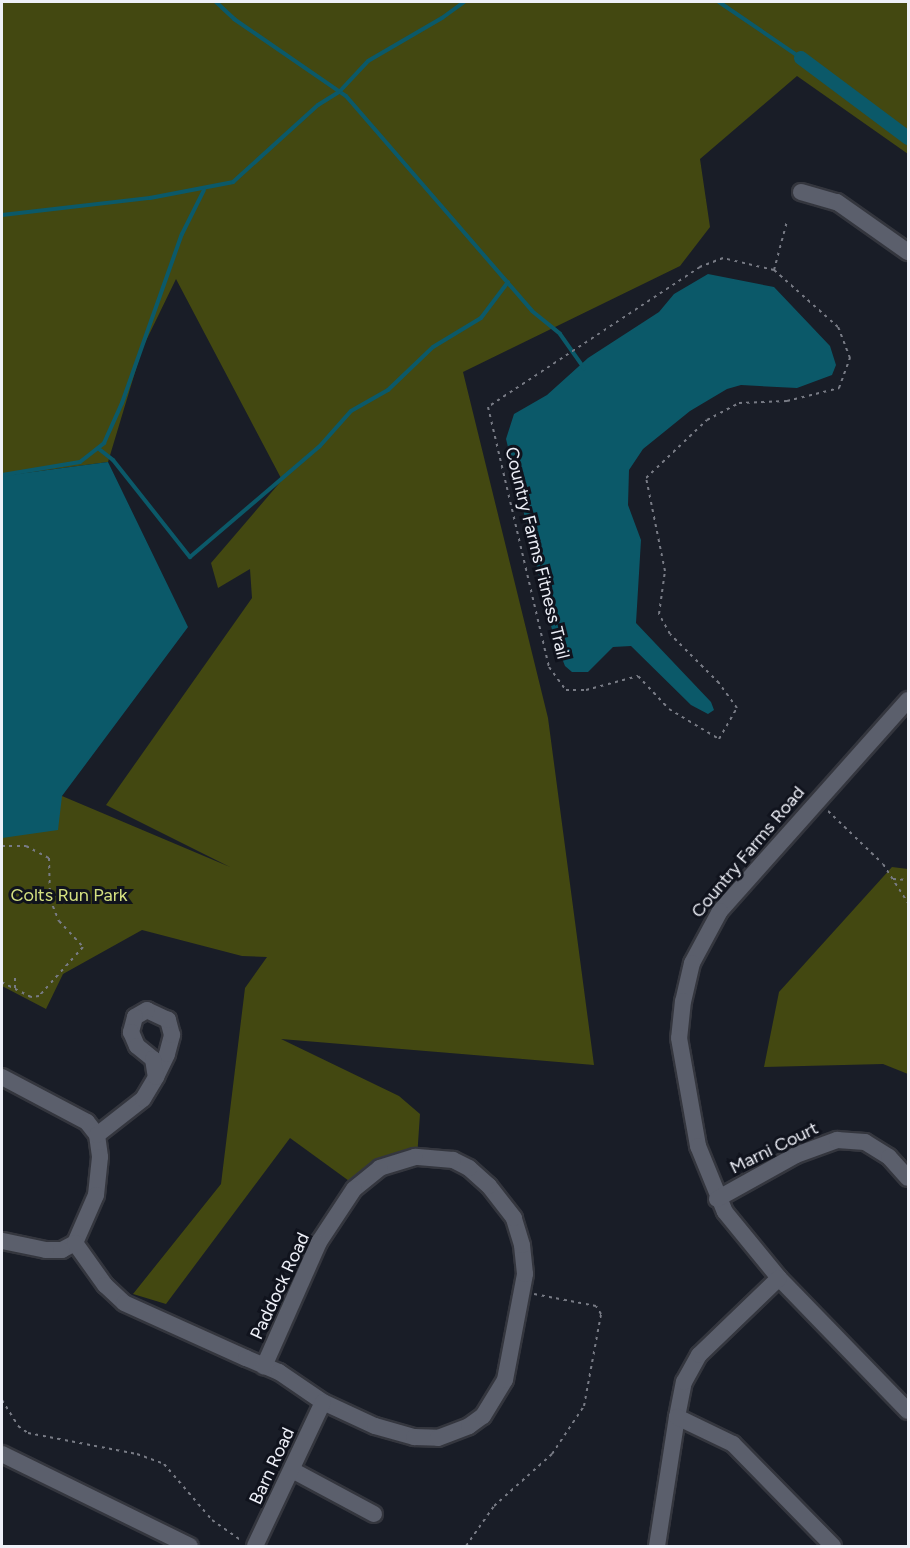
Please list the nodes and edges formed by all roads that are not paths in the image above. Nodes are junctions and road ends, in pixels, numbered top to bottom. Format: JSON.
{"nodes":[{"id":1,"x":801,"y":192,"type":"dead end"},
{"id":2,"x":909,"y":252,"type":"edge"},
{"id":3,"x":909,"y":700,"type":"edge"},
{"id":4,"x":2,"y":1077,"type":"edge"},
{"id":5,"x":156,"y":1077,"type":"dead end"},
{"id":6,"x":97,"y":1135,"type":"junction"},
{"id":7,"x":909,"y":1178,"type":"edge"},
{"id":8,"x":717,"y":1199,"type":"junction"},
{"id":9,"x":2,"y":1240,"type":"edge"},
{"id":10,"x":75,"y":1243,"type":"junction"},
{"id":11,"x":779,"y":1278,"type":"junction"},
{"id":12,"x":264,"y":1366,"type":"junction"},
{"id":13,"x":323,"y":1402,"type":"junction"},
{"id":14,"x":909,"y":1412,"type":"edge"},
{"id":15,"x":677,"y":1417,"type":"junction"},
{"id":16,"x":2,"y":1454,"type":"edge"},
{"id":17,"x":292,"y":1470,"type":"junction"},
{"id":18,"x":374,"y":1514,"type":"dead end"},
{"id":19,"x":250,"y":1544,"type":"edge"},
{"id":20,"x":190,"y":1546,"type":"edge"},
{"id":21,"x":657,"y":1546,"type":"edge"},
{"id":22,"x":833,"y":1546,"type":"edge"}],
"edges":[{"from":1,"to":2,"type":"street"},
{"from":3,"to":8,"type":"street","name":"Country Farms Road"},
{"from":4,"to":6,"type":"street"},
{"from":5,"to":6,"type":"street"},
{"from":6,"to":10,"type":"street"},
{"from":7,"to":8,"type":"street","name":"Marni Court"},
{"from":8,"to":11,"type":"street","name":"Country Farms Road"},
{"from":9,"to":10,"type":"street"},
{"from":10,"to":12,"type":"street","name":"Paddock Road"},
{"from":11,"to":14,"type":"street","name":"Country Farms Road"},
{"from":11,"to":15,"type":"street"},
{"from":12,"to":13,"type":"street","name":"Paddock Road"},
{"from":12,"to":13,"type":"street","name":"Paddock Road"},
{"from":13,"to":17,"type":"street","name":"Barn Road"},
{"from":15,"to":21,"type":"street"},
{"from":15,"to":22,"type":"street"},
{"from":16,"to":20,"type":"street"},
{"from":17,"to":18,"type":"street"},
{"from":17,"to":19,"type":"street","name":"Barn Road"}]}
